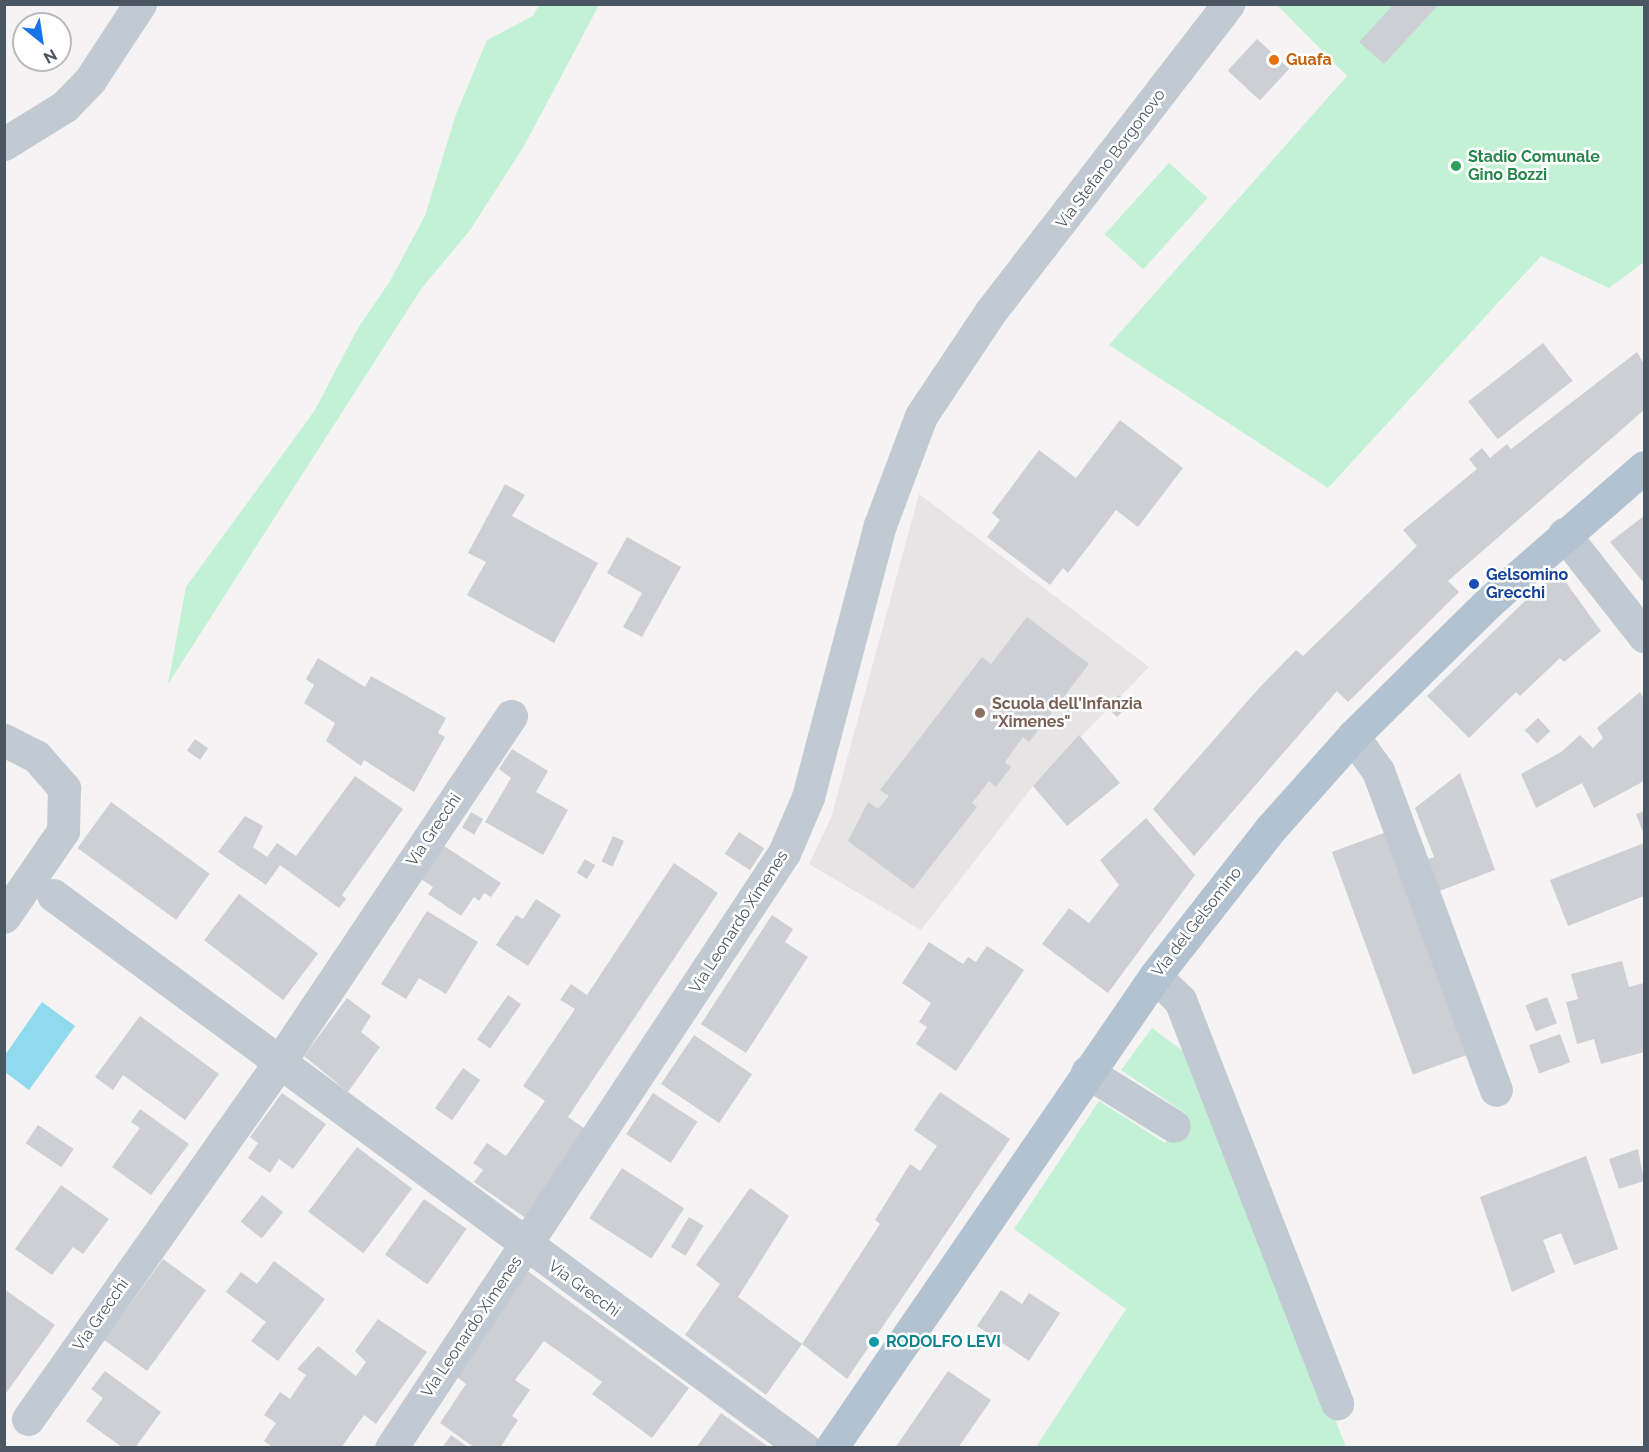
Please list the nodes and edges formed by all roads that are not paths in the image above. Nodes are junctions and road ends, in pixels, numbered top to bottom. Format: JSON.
{"nodes":[{"id":1,"x":140,"y":4,"type":"edge"},
{"id":2,"x":1228,"y":4,"type":"edge"},
{"id":3,"x":4,"y":144,"type":"edge"},
{"id":4,"x":991,"y":311,"type":"joint"},
{"id":5,"x":1644,"y":467,"type":"edge"},
{"id":6,"x":1564,"y":534,"type":"junction"},
{"id":7,"x":1644,"y":636,"type":"edge"},
{"id":8,"x":511,"y":716,"type":"dead end"},
{"id":9,"x":1353,"y":736,"type":"junction"},
{"id":10,"x":4,"y":740,"type":"edge"},
{"id":11,"x":53,"y":895,"type":"dead end"},
{"id":12,"x":4,"y":917,"type":"edge"},
{"id":13,"x":1155,"y":976,"type":"junction"},
{"id":14,"x":278,"y":1064,"type":"junction"},
{"id":15,"x":1088,"y":1072,"type":"junction"},
{"id":16,"x":1496,"y":1090,"type":"dead end"},
{"id":17,"x":1174,"y":1126,"type":"dead end"},
{"id":18,"x":526,"y":1247,"type":"junction"},
{"id":19,"x":1337,"y":1403,"type":"dead end"},
{"id":20,"x":28,"y":1419,"type":"dead end"},
{"id":21,"x":391,"y":1448,"type":"edge"},
{"id":22,"x":804,"y":1448,"type":"edge"},
{"id":23,"x":831,"y":1448,"type":"edge"}],
"edges":[{"from":1,"to":3,"type":"street"},
{"from":2,"to":4,"type":"street","name":"Via Stefano Borgonovo"},
{"from":4,"to":18,"type":"street","name":"Via Leonardo Ximenes"},
{"from":5,"to":6,"type":"main road","name":"Via del Gelsomino"},
{"from":6,"to":7,"type":"street"},
{"from":6,"to":9,"type":"main road","name":"Via del Gelsomino"},
{"from":8,"to":14,"type":"street","name":"Via Grecchi"},
{"from":9,"to":13,"type":"main road","name":"Via del Gelsomino"},
{"from":9,"to":16,"type":"street"},
{"from":10,"to":12,"type":"street"},
{"from":11,"to":14,"type":"street","name":"Via Grecchi"},
{"from":13,"to":15,"type":"main road","name":"Via del Gelsomino"},
{"from":13,"to":19,"type":"street"},
{"from":14,"to":18,"type":"street","name":"Via Grecchi"},
{"from":14,"to":20,"type":"street","name":"Via Grecchi"},
{"from":15,"to":17,"type":"street"},
{"from":15,"to":23,"type":"main road","name":"Via del Gelsomino"},
{"from":18,"to":21,"type":"street","name":"Via Leonardo Ximenes"},
{"from":18,"to":22,"type":"street","name":"Via Grecchi"}]}
